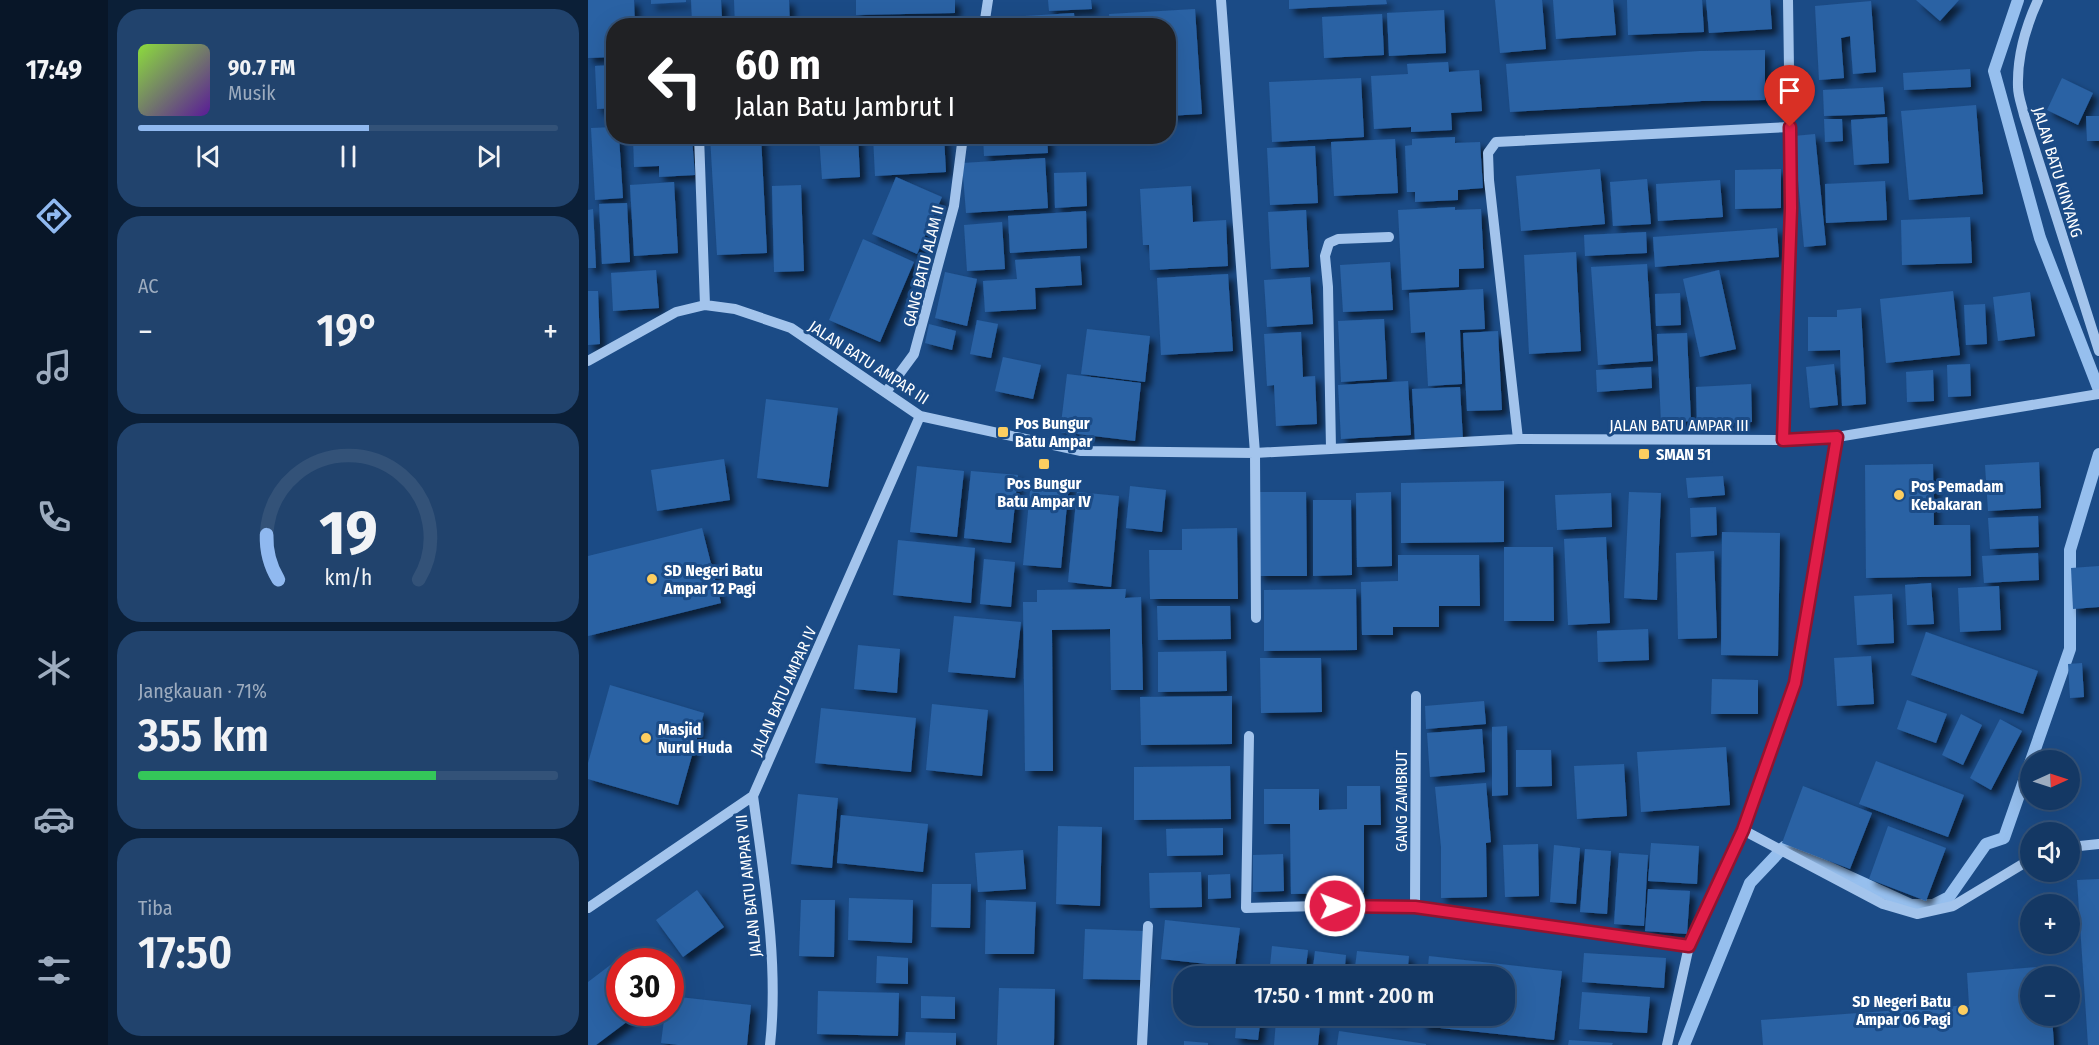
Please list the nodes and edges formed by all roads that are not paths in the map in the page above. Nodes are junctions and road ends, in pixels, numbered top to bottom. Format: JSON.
{"nodes":[{"id":1,"x":988,"y":0,"type":"edge"},
{"id":2,"x":1221,"y":0,"type":"edge"},
{"id":3,"x":1788,"y":0,"type":"edge"},
{"id":4,"x":2038,"y":0,"type":"edge"},
{"id":5,"x":985,"y":18,"type":"edge"},
{"id":6,"x":1790,"y":127,"type":"junction"},
{"id":7,"x":699,"y":144,"type":"edge"},
{"id":8,"x":962,"y":144,"type":"edge"},
{"id":9,"x":1389,"y":237,"type":"dead end"},
{"id":10,"x":705,"y":305,"type":"junction"},
{"id":11,"x":2099,"y":351,"type":"edge"},
{"id":12,"x":588,"y":362,"type":"edge"},
{"id":13,"x":886,"y":392,"type":"junction"},
{"id":14,"x":2099,"y":394,"type":"edge"},
{"id":15,"x":920,"y":416,"type":"junction"},
{"id":16,"x":1837,"y":437,"type":"junction"},
{"id":17,"x":1518,"y":440,"type":"junction"},
{"id":18,"x":1783,"y":440,"type":"junction"},
{"id":19,"x":1331,"y":449,"type":"junction"},
{"id":20,"x":1255,"y":453,"type":"junction"},
{"id":21,"x":1256,"y":618,"type":"dead end"},
{"id":22,"x":1416,"y":696,"type":"dead end"},
{"id":23,"x":1249,"y":736,"type":"dead end"},
{"id":24,"x":753,"y":796,"type":"junction"},
{"id":25,"x":1743,"y":830,"type":"junction"},
{"id":26,"x":2099,"y":844,"type":"edge"},
{"id":27,"x":2080,"y":846,"type":"edge"},
{"id":28,"x":2020,"y":866,"type":"edge"},
{"id":29,"x":1415,"y":907,"type":"junction"},
{"id":30,"x":588,"y":909,"type":"edge"},
{"id":31,"x":1148,"y":926,"type":"dead end"},
{"id":32,"x":1689,"y":946,"type":"junction"},
{"id":33,"x":770,"y":1045,"type":"edge"},
{"id":34,"x":1142,"y":1045,"type":"edge"},
{"id":35,"x":1667,"y":1045,"type":"edge"}],
"edges":[{"from":1,"to":5,"type":"street"},
{"from":2,"to":20,"type":"street"},
{"from":3,"to":6,"type":"street"},
{"from":4,"to":11,"type":"street","name":"JALAN BATU KINYANG"},
{"from":6,"to":17,"type":"street"},
{"from":6,"to":18,"type":"street"},
{"from":7,"to":10,"type":"street"},
{"from":8,"to":13,"type":"street","name":"GANG BATU ALAM II"},
{"from":9,"to":19,"type":"street"},
{"from":10,"to":12,"type":"street","name":"JALAN BATU AMPAR III"},
{"from":10,"to":13,"type":"street","name":"JALAN BATU AMPAR III"},
{"from":13,"to":15,"type":"street","name":"JALAN BATU AMPAR III"},
{"from":14,"to":16,"type":"street","name":"JALAN BATU AMPAR III"},
{"from":15,"to":20,"type":"street","name":"JALAN BATU AMPAR III"},
{"from":15,"to":24,"type":"street","name":"JALAN BATU AMPAR IV"},
{"from":16,"to":18,"type":"street","name":"JALAN BATU AMPAR III"},
{"from":16,"to":25,"type":"street"},
{"from":17,"to":18,"type":"street","name":"JALAN BATU AMPAR III"},
{"from":17,"to":19,"type":"street","name":"JALAN BATU AMPAR III"},
{"from":19,"to":20,"type":"street","name":"JALAN BATU AMPAR III"},
{"from":20,"to":21,"type":"street"},
{"from":22,"to":29,"type":"street","name":"GANG ZAMBRUT"},
{"from":23,"to":29,"type":"street"},
{"from":24,"to":30,"type":"street"},
{"from":24,"to":33,"type":"street","name":"JALAN BATU AMPAR VII"},
{"from":25,"to":28,"type":"street"},
{"from":25,"to":32,"type":"street"},
{"from":26,"to":27,"type":"street"},
{"from":29,"to":32,"type":"street"},
{"from":31,"to":34,"type":"street"},
{"from":32,"to":35,"type":"street"}]}
